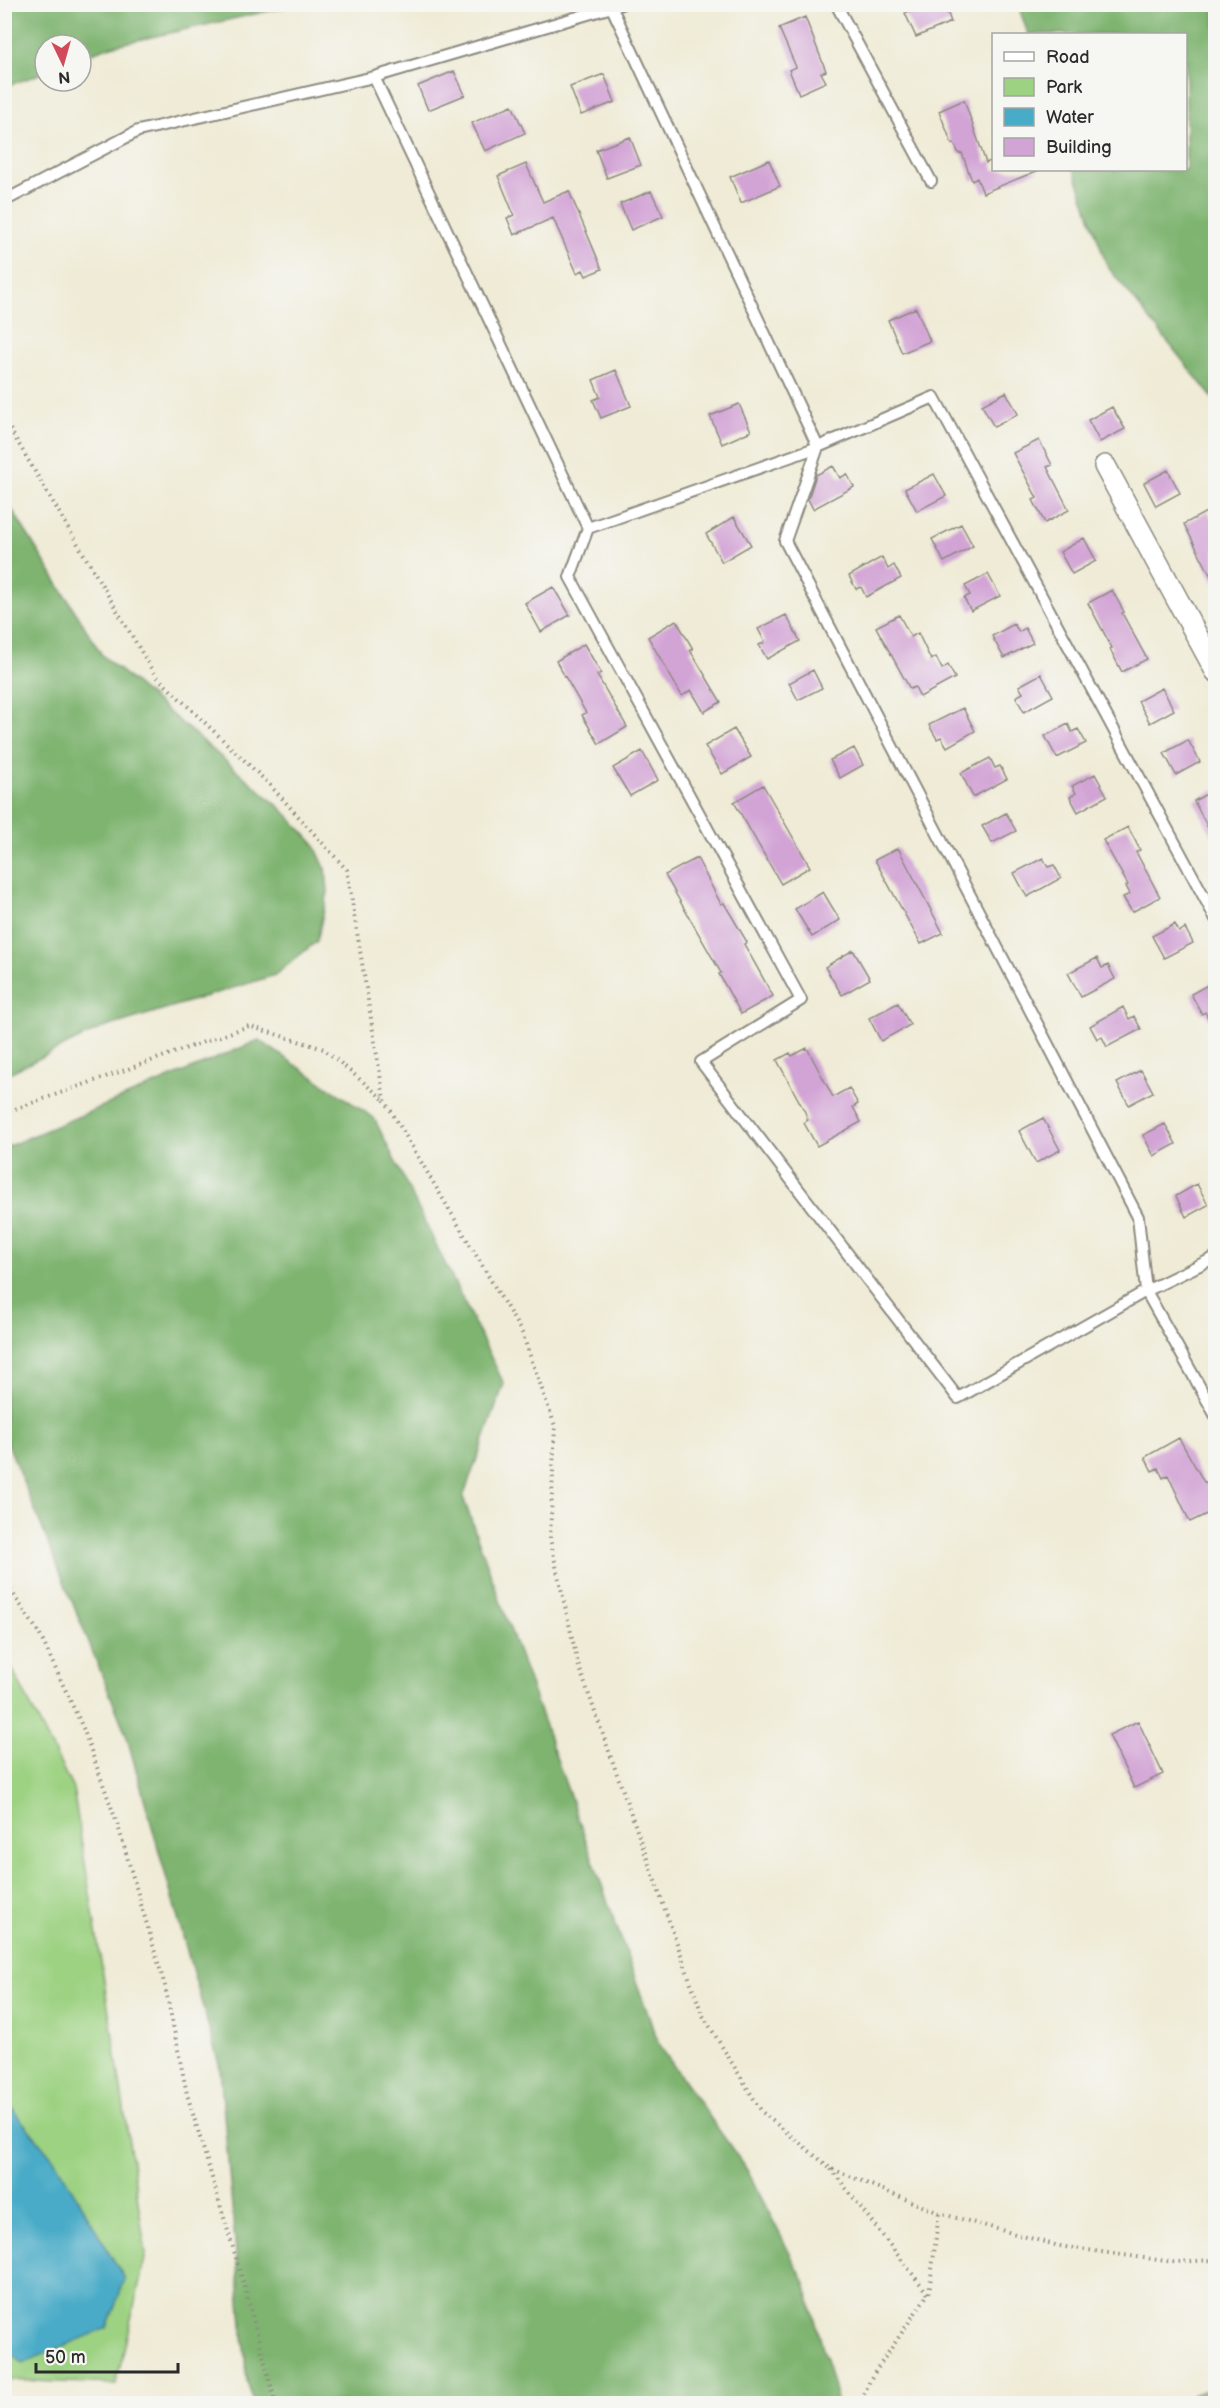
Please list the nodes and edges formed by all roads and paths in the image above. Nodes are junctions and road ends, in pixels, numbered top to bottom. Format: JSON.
{"nodes":[{"id":1,"x":836,"y":4,"type":"edge"},
{"id":2,"x":617,"y":6,"type":"edge"},
{"id":3,"x":374,"y":77,"type":"junction"},
{"id":4,"x":931,"y":181,"type":"dead end"},
{"id":5,"x":4,"y":201,"type":"edge"},
{"id":6,"x":4,"y":419,"type":"edge"},
{"id":7,"x":818,"y":447,"type":"junction"},
{"id":8,"x":1105,"y":466,"type":"dead end"},
{"id":9,"x":588,"y":528,"type":"junction"},
{"id":10,"x":1215,"y":671,"type":"edge"},
{"id":11,"x":1215,"y":919,"type":"edge"},
{"id":12,"x":384,"y":1099,"type":"junction"},
{"id":13,"x":4,"y":1113,"type":"edge"},
{"id":14,"x":1215,"y":1257,"type":"edge"},
{"id":15,"x":1146,"y":1291,"type":"junction"},
{"id":16,"x":1215,"y":1416,"type":"edge"},
{"id":17,"x":4,"y":1580,"type":"edge"},
{"id":18,"x":830,"y":2168,"type":"junction"},
{"id":19,"x":939,"y":2213,"type":"junction"},
{"id":20,"x":1215,"y":2260,"type":"edge"},
{"id":21,"x":928,"y":2294,"type":"junction"},
{"id":22,"x":276,"y":2403,"type":"edge"},
{"id":23,"x":860,"y":2403,"type":"edge"}],
"edges":[{"from":1,"to":4,"type":"lane"},
{"from":2,"to":3,"type":"lane"},
{"from":2,"to":7,"type":"lane"},
{"from":3,"to":5,"type":"lane"},
{"from":3,"to":9,"type":"lane"},
{"from":6,"to":12,"type":"path"},
{"from":7,"to":9,"type":"lane"},
{"from":7,"to":11,"type":"lane"},
{"from":7,"to":15,"type":"lane"},
{"from":8,"to":10,"type":"street"},
{"from":9,"to":15,"type":"lane"},
{"from":12,"to":13,"type":"path"},
{"from":12,"to":18,"type":"path"},
{"from":14,"to":15,"type":"lane"},
{"from":15,"to":16,"type":"lane"},
{"from":17,"to":22,"type":"path"},
{"from":18,"to":19,"type":"path"},
{"from":18,"to":21,"type":"path"},
{"from":19,"to":20,"type":"path"},
{"from":19,"to":21,"type":"path"},
{"from":21,"to":23,"type":"path"}]}
